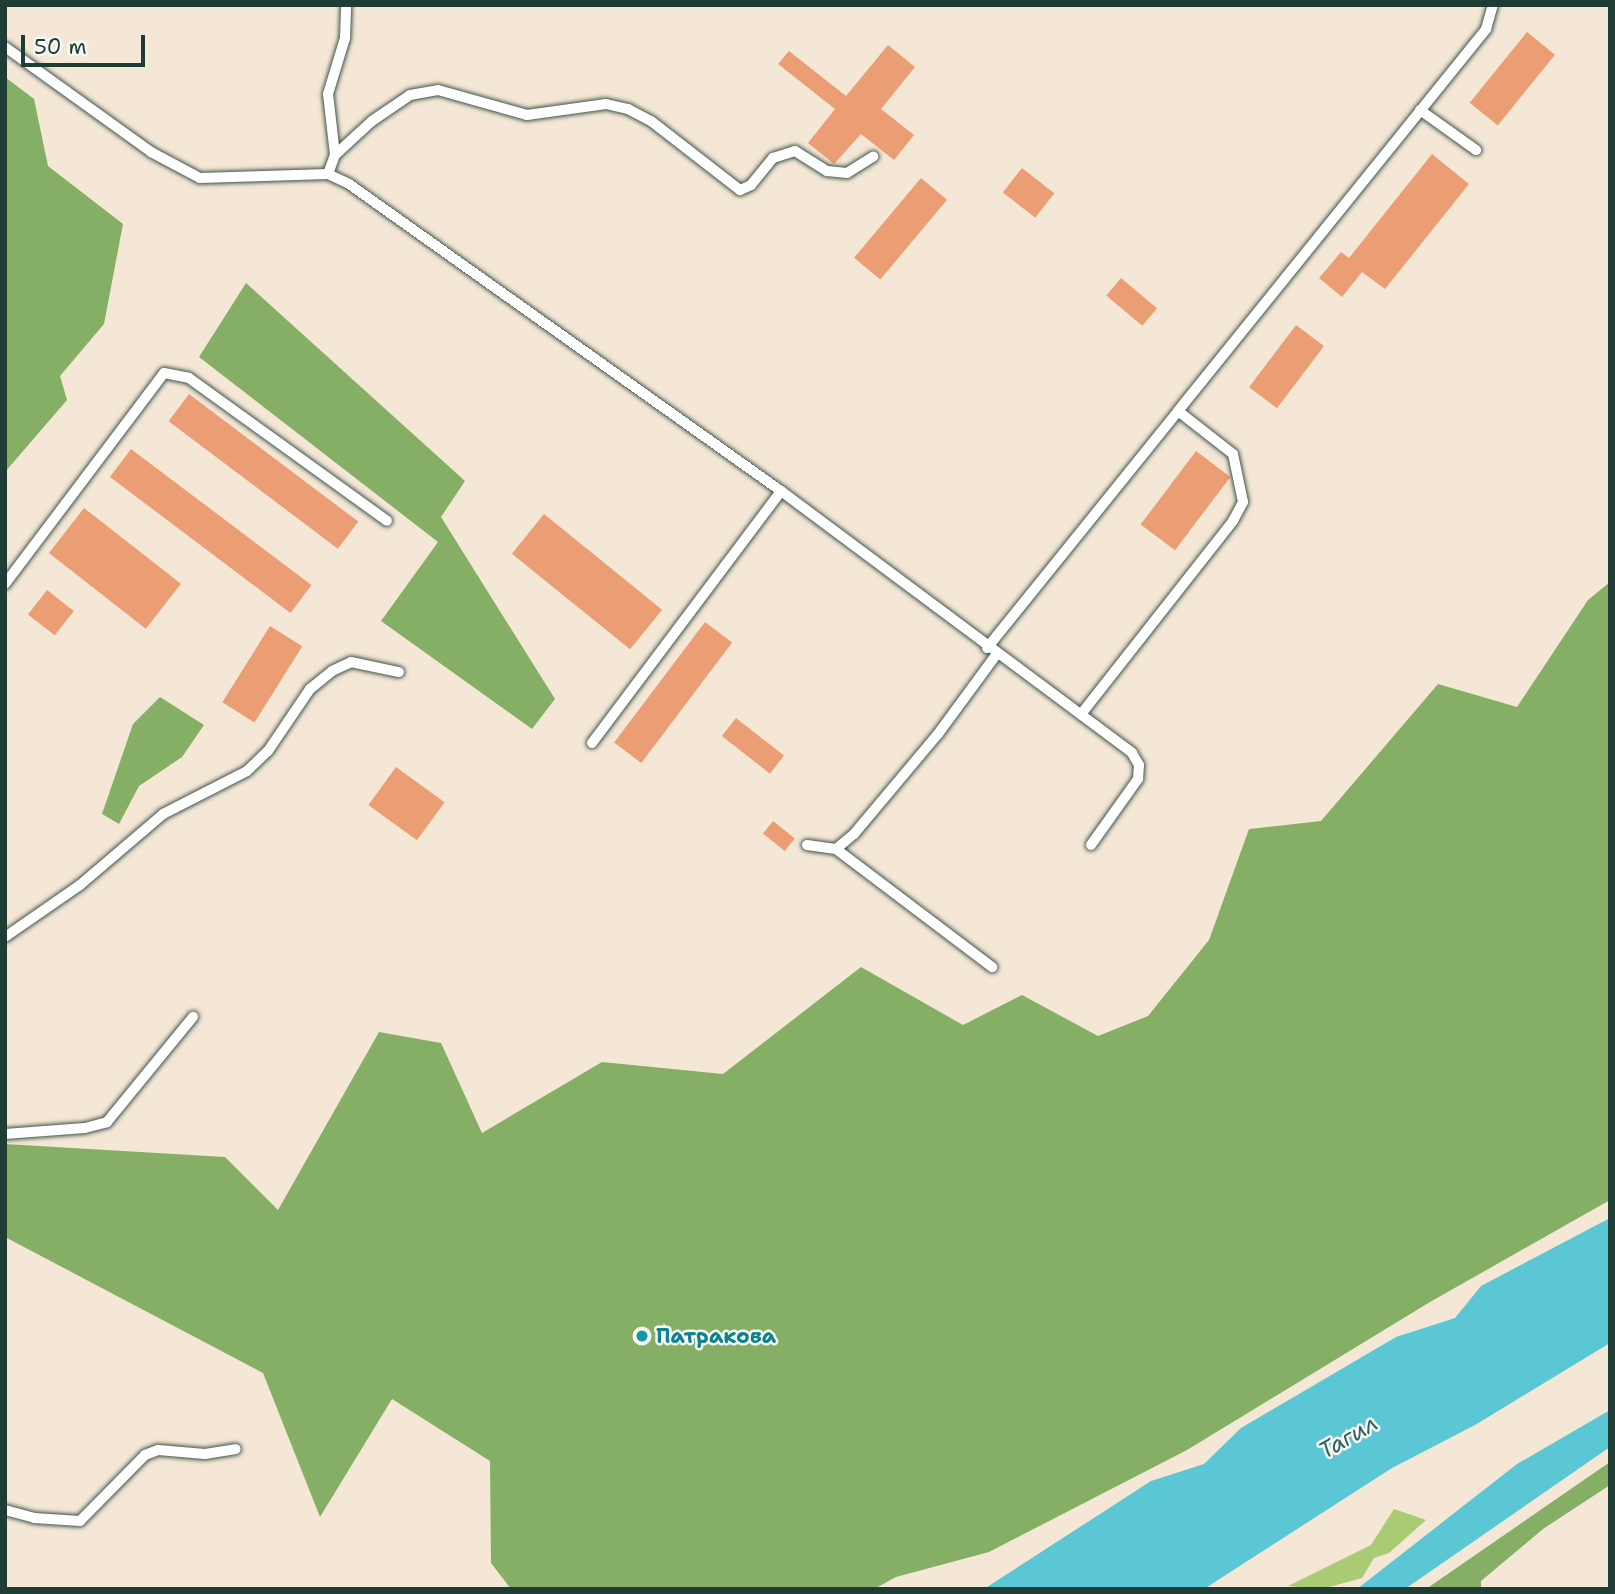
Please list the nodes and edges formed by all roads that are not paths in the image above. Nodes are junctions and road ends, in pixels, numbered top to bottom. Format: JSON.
{"nodes":[{"id":1,"x":346,"y":5,"type":"edge"},
{"id":2,"x":1493,"y":5,"type":"edge"},
{"id":3,"x":5,"y":47,"type":"edge"},
{"id":4,"x":1420,"y":110,"type":"junction"},
{"id":5,"x":1476,"y":150,"type":"dead end"},
{"id":6,"x":335,"y":155,"type":"junction"},
{"id":7,"x":873,"y":157,"type":"dead end"},
{"id":8,"x":328,"y":174,"type":"junction"},
{"id":9,"x":1178,"y":411,"type":"junction"},
{"id":10,"x":781,"y":491,"type":"junction"},
{"id":11,"x":387,"y":521,"type":"dead end"},
{"id":12,"x":5,"y":583,"type":"edge"},
{"id":13,"x":991,"y":651,"type":"junction"},
{"id":14,"x":399,"y":671,"type":"dead end"},
{"id":15,"x":1081,"y":714,"type":"junction"},
{"id":16,"x":592,"y":743,"type":"dead end"},
{"id":17,"x":807,"y":845,"type":"dead end"},
{"id":18,"x":1091,"y":845,"type":"dead end"},
{"id":19,"x":836,"y":849,"type":"junction"},
{"id":20,"x":5,"y":937,"type":"edge"},
{"id":21,"x":992,"y":967,"type":"dead end"},
{"id":22,"x":193,"y":1017,"type":"dead end"},
{"id":23,"x":5,"y":1134,"type":"edge"},
{"id":24,"x":236,"y":1449,"type":"dead end"},
{"id":25,"x":5,"y":1510,"type":"edge"}],
"edges":[{"from":1,"to":6,"type":"lane"},
{"from":2,"to":4,"type":"lane"},
{"from":3,"to":8,"type":"lane"},
{"from":4,"to":5,"type":"lane"},
{"from":4,"to":9,"type":"lane"},
{"from":6,"to":7,"type":"lane"},
{"from":6,"to":8,"type":"lane"},
{"from":8,"to":10,"type":"lane"},
{"from":9,"to":13,"type":"lane"},
{"from":9,"to":15,"type":"lane"},
{"from":10,"to":13,"type":"lane"},
{"from":10,"to":16,"type":"lane"},
{"from":11,"to":12,"type":"lane"},
{"from":13,"to":15,"type":"lane"},
{"from":13,"to":19,"type":"lane"},
{"from":14,"to":20,"type":"lane"},
{"from":15,"to":18,"type":"lane"},
{"from":17,"to":19,"type":"lane"},
{"from":19,"to":21,"type":"lane"},
{"from":22,"to":23,"type":"lane"},
{"from":24,"to":25,"type":"lane"}]}
